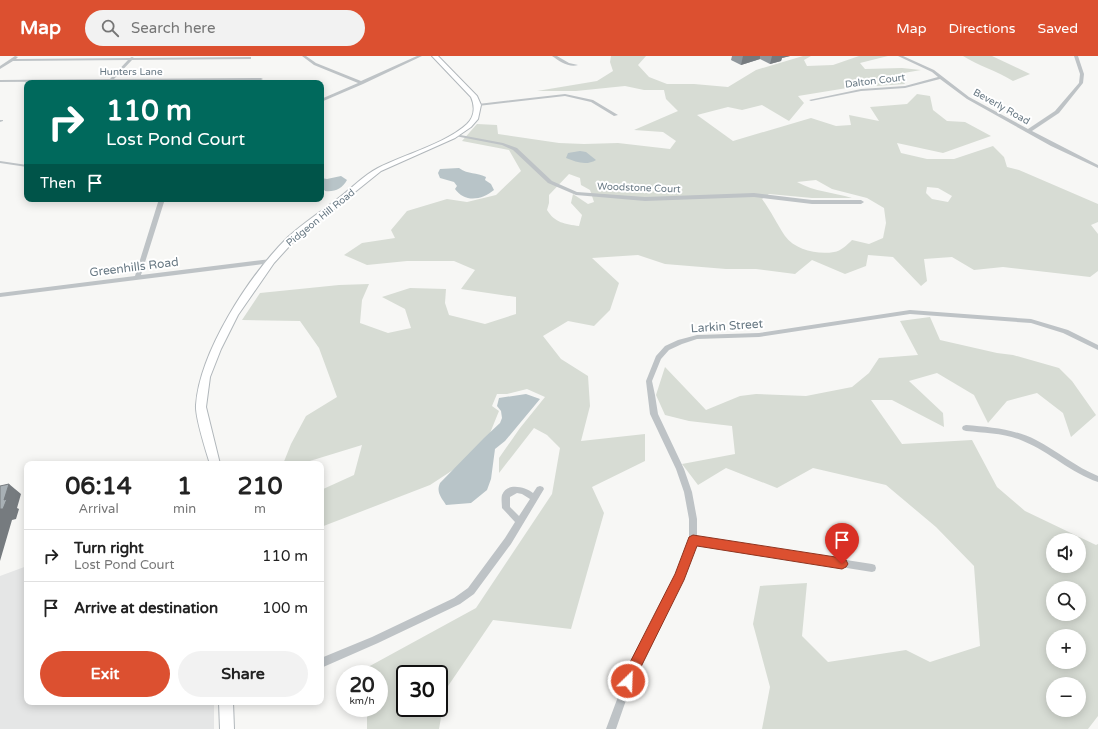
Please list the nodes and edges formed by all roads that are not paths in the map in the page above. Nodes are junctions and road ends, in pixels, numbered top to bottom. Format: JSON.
{"nodes":[{"id":1,"x":18,"y":56,"type":"edge"},
{"id":2,"x":304,"y":56,"type":"edge"},
{"id":3,"x":420,"y":56,"type":"edge"},
{"id":4,"x":435,"y":56,"type":"edge"},
{"id":5,"x":554,"y":56,"type":"edge"},
{"id":6,"x":900,"y":56,"type":"edge"},
{"id":7,"x":1076,"y":56,"type":"edge"},
{"id":8,"x":132,"y":58,"type":"junction"},
{"id":9,"x":250,"y":58,"type":"dead end"},
{"id":10,"x":13,"y":60,"type":"junction"},
{"id":11,"x":576,"y":65,"type":"dead end"},
{"id":12,"x":0,"y":68,"type":"edge"},
{"id":13,"x":942,"y":77,"type":"junction"},
{"id":14,"x":262,"y":79,"type":"dead end"},
{"id":15,"x":112,"y":80,"type":"edge"},
{"id":16,"x":238,"y":80,"type":"edge"},
{"id":17,"x":0,"y":81,"type":"edge"},
{"id":18,"x":24,"y":81,"type":"edge"},
{"id":19,"x":362,"y":82,"type":"junction"},
{"id":20,"x":324,"y":100,"type":"edge"},
{"id":21,"x":811,"y":100,"type":"dead end"},
{"id":22,"x":478,"y":105,"type":"junction"},
{"id":23,"x":616,"y":115,"type":"dead end"},
{"id":24,"x":1029,"y":131,"type":"junction"},
{"id":25,"x":457,"y":135,"type":"junction"},
{"id":26,"x":0,"y":162,"type":"edge"},
{"id":27,"x":24,"y":166,"type":"edge"},
{"id":28,"x":1098,"y":167,"type":"edge"},
{"id":29,"x":161,"y":202,"type":"edge"},
{"id":30,"x":861,"y":202,"type":"dead end"},
{"id":31,"x":271,"y":261,"type":"junction"},
{"id":32,"x":137,"y":278,"type":"junction"},
{"id":33,"x":0,"y":296,"type":"edge"},
{"id":34,"x":1098,"y":348,"type":"edge"},
{"id":35,"x":966,"y":428,"type":"dead end"},
{"id":36,"x":214,"y":461,"type":"edge"},
{"id":37,"x":1098,"y":479,"type":"edge"},
{"id":38,"x":540,"y":489,"type":"dead end"},
{"id":39,"x":535,"y":498,"type":"junction"},
{"id":40,"x":520,"y":522,"type":"junction"},
{"id":41,"x":693,"y":540,"type":"junction"},
{"id":42,"x":872,"y":568,"type":"dead end"},
{"id":43,"x":324,"y":662,"type":"edge"},
{"id":44,"x":229,"y":705,"type":"edge"},
{"id":45,"x":227,"y":729,"type":"edge"},
{"id":46,"x":611,"y":729,"type":"edge"}],
"edges":[{"from":1,"to":10,"type":"street"},
{"from":2,"to":19,"type":"street"},
{"from":3,"to":19,"type":"street"},
{"from":4,"to":22,"type":"street"},
{"from":5,"to":11,"type":"street"},
{"from":6,"to":13,"type":"street","name":"Beverly Road"},
{"from":7,"to":24,"type":"street"},
{"from":8,"to":9,"type":"street"},
{"from":8,"to":10,"type":"street"},
{"from":8,"to":15,"type":"street"},
{"from":10,"to":12,"type":"street"},
{"from":13,"to":21,"type":"street","name":"Dalton Court"},
{"from":13,"to":24,"type":"street","name":"Beverly Road"},
{"from":14,"to":16,"type":"street","name":"Hunters Lane"},
{"from":17,"to":18,"type":"street","name":"Hunters Lane"},
{"from":19,"to":20,"type":"street"},
{"from":22,"to":23,"type":"street"},
{"from":22,"to":25,"type":"street","name":"Pidgeon Hill Road"},
{"from":24,"to":28,"type":"street","name":"Beverly Road"},
{"from":25,"to":30,"type":"street","name":"Woodstone Court"},
{"from":25,"to":31,"type":"street","name":"Pidgeon Hill Road"},
{"from":26,"to":27,"type":"street"},
{"from":29,"to":32,"type":"street"},
{"from":31,"to":32,"type":"street","name":"Greenhills Road"},
{"from":31,"to":36,"type":"street","name":"Pidgeon Hill Road"},
{"from":32,"to":33,"type":"street","name":"Greenhills Road"},
{"from":34,"to":41,"type":"street","name":"Larkin Street"},
{"from":35,"to":37,"type":"street"},
{"from":38,"to":39,"type":"street"},
{"from":39,"to":40,"type":"street"},
{"from":39,"to":40,"type":"street"},
{"from":40,"to":43,"type":"street"},
{"from":41,"to":42,"type":"street"},
{"from":41,"to":46,"type":"street","name":"Larkin Street"},
{"from":44,"to":45,"type":"street"}]}
